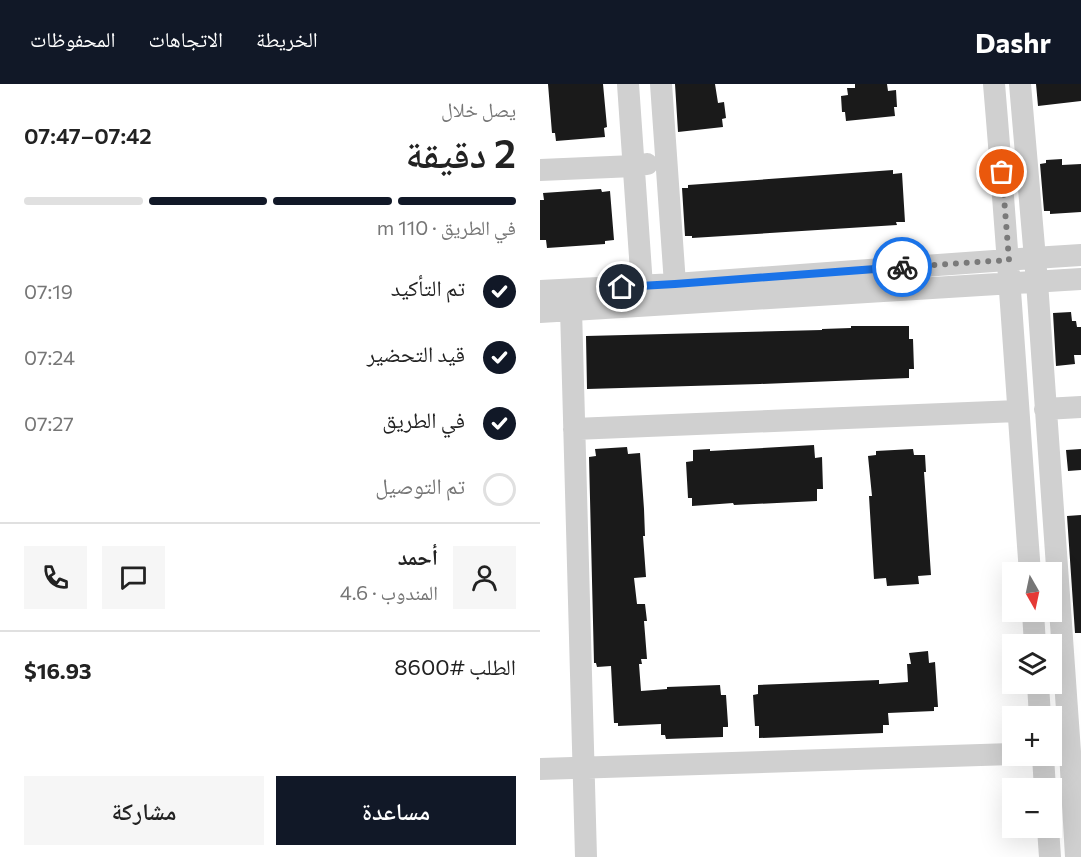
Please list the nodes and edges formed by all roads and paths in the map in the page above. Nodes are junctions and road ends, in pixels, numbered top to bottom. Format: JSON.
{"nodes":[{"id":1,"x":628,"y":84,"type":"edge"},
{"id":2,"x":661,"y":84,"type":"edge"},
{"id":3,"x":994,"y":84,"type":"edge"},
{"id":4,"x":1020,"y":84,"type":"edge"},
{"id":5,"x":666,"y":162,"type":"junction"},
{"id":6,"x":634,"y":166,"type":"junction"},
{"id":7,"x":540,"y":170,"type":"edge"},
{"id":8,"x":1081,"y":255,"type":"edge"},
{"id":9,"x":1034,"y":258,"type":"junction"},
{"id":10,"x":1009,"y":260,"type":"junction"},
{"id":11,"x":1081,"y":279,"type":"edge"},
{"id":12,"x":1036,"y":282,"type":"junction"},
{"id":13,"x":675,"y":284,"type":"junction"},
{"id":14,"x":1010,"y":284,"type":"junction"},
{"id":15,"x":642,"y":286,"type":"junction"},
{"id":16,"x":540,"y":291,"type":"edge"},
{"id":17,"x":571,"y":309,"type":"junction"},
{"id":18,"x":540,"y":312,"type":"edge"},
{"id":19,"x":1081,"y":407,"type":"edge"},
{"id":20,"x":1046,"y":410,"type":"junction"},
{"id":21,"x":1018,"y":411,"type":"junction"},
{"id":22,"x":574,"y":429,"type":"junction"},
{"id":23,"x":1029,"y":562,"type":"edge"},
{"id":24,"x":1068,"y":752,"type":"edge"},
{"id":25,"x":1002,"y":754,"type":"edge"},
{"id":26,"x":584,"y":767,"type":"junction"},
{"id":27,"x":540,"y":769,"type":"edge"},
{"id":28,"x":1049,"y":838,"type":"edge"},
{"id":29,"x":586,"y":857,"type":"edge"},
{"id":30,"x":1050,"y":857,"type":"edge"},
{"id":31,"x":1076,"y":857,"type":"edge"}],
"edges":[{"from":1,"to":6,"type":"street"},
{"from":2,"to":5,"type":"street"},
{"from":3,"to":10,"type":"street"},
{"from":4,"to":9,"type":"street"},
{"from":5,"to":6,"type":"street"},
{"from":5,"to":13,"type":"street"},
{"from":6,"to":7,"type":"street"},
{"from":6,"to":15,"type":"street"},
{"from":8,"to":9,"type":"street"},
{"from":9,"to":10,"type":"street"},
{"from":9,"to":12,"type":"street"},
{"from":10,"to":13,"type":"street"},
{"from":10,"to":14,"type":"street"},
{"from":11,"to":12,"type":"street"},
{"from":12,"to":14,"type":"street"},
{"from":12,"to":20,"type":"street"},
{"from":13,"to":15,"type":"street"},
{"from":14,"to":17,"type":"street"},
{"from":14,"to":21,"type":"street"},
{"from":15,"to":16,"type":"street"},
{"from":17,"to":18,"type":"street"},
{"from":17,"to":22,"type":"street"},
{"from":19,"to":20,"type":"street"},
{"from":20,"to":24,"type":"street"},
{"from":21,"to":22,"type":"street"},
{"from":21,"to":23,"type":"street"},
{"from":22,"to":26,"type":"street"},
{"from":24,"to":31,"type":"street"},
{"from":25,"to":26,"type":"street"},
{"from":26,"to":27,"type":"street"},
{"from":26,"to":29,"type":"street"},
{"from":28,"to":30,"type":"street"}]}
